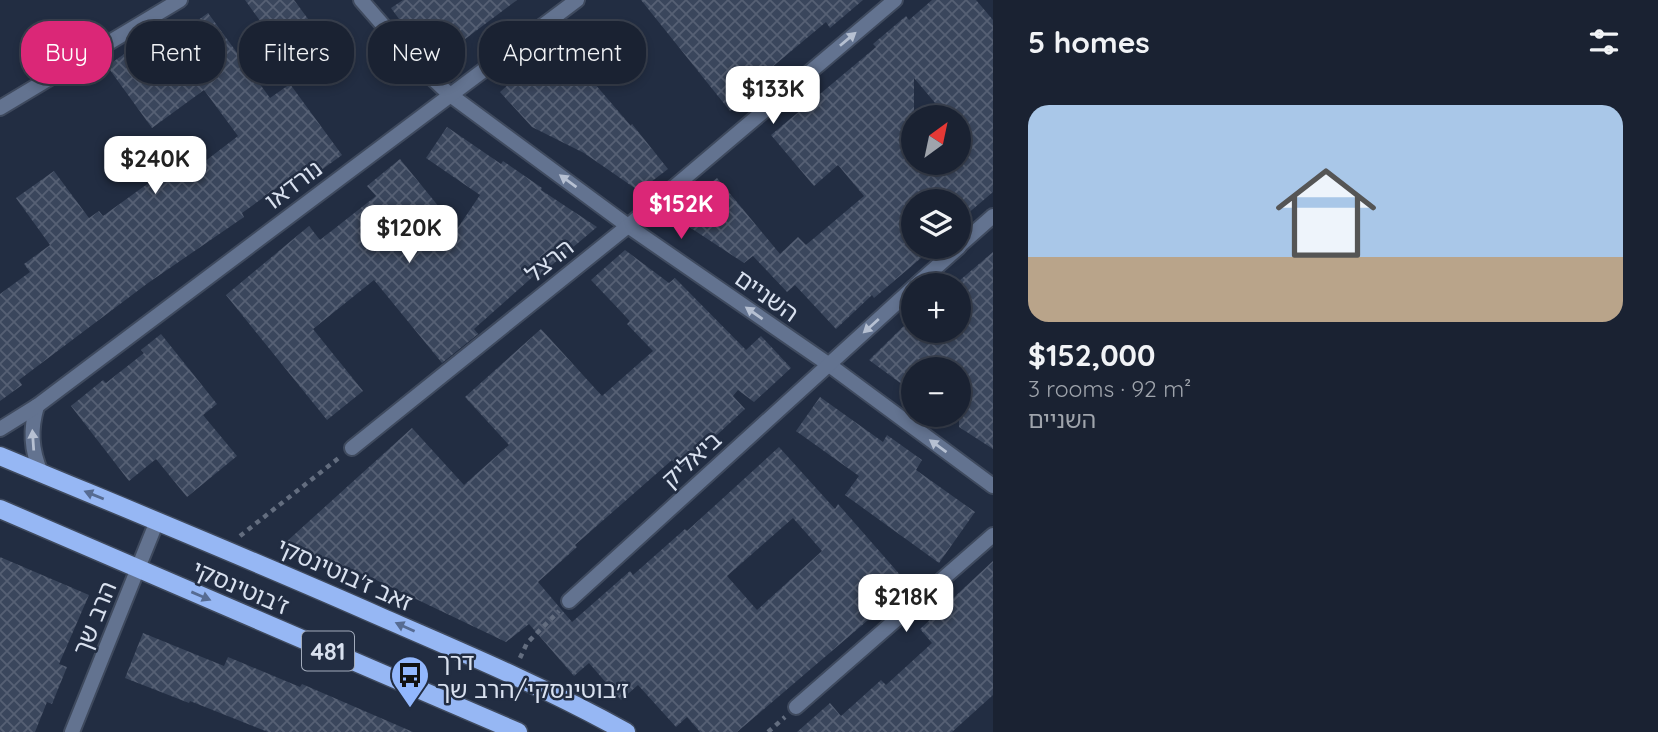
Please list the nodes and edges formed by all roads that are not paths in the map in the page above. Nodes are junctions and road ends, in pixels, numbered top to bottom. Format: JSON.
{"nodes":[{"id":1,"x":180,"y":0,"type":"edge"},
{"id":2,"x":361,"y":0,"type":"edge"},
{"id":3,"x":576,"y":0,"type":"edge"},
{"id":4,"x":895,"y":0,"type":"edge"},
{"id":5,"x":449,"y":94,"type":"junction"},
{"id":6,"x":0,"y":108,"type":"edge"},
{"id":7,"x":993,"y":216,"type":"edge"},
{"id":8,"x":628,"y":226,"type":"junction"},
{"id":9,"x":971,"y":236,"type":"edge"},
{"id":10,"x":945,"y":259,"type":"edge"},
{"id":11,"x":930,"y":273,"type":"edge"},
{"id":12,"x":901,"y":299,"type":"edge"},
{"id":13,"x":828,"y":364,"type":"junction"},
{"id":14,"x":37,"y":406,"type":"junction"},
{"id":15,"x":0,"y":429,"type":"edge"},
{"id":16,"x":352,"y":448,"type":"road end"},
{"id":17,"x":0,"y":456,"type":"edge"},
{"id":18,"x":41,"y":473,"type":"junction"},
{"id":19,"x":993,"y":486,"type":"edge"},
{"id":20,"x":0,"y":509,"type":"edge"},
{"id":21,"x":157,"y":521,"type":"junction"},
{"id":22,"x":993,"y":535,"type":"edge"},
{"id":23,"x":138,"y":569,"type":"junction"},
{"id":24,"x":569,"y":601,"type":"road end"},
{"id":25,"x":796,"y":707,"type":"dead end"},
{"id":26,"x":72,"y":732,"type":"edge"},
{"id":27,"x":518,"y":732,"type":"edge"},
{"id":28,"x":626,"y":732,"type":"edge"}],
"edges":[{"from":1,"to":6,"type":"street"},
{"from":2,"to":5,"type":"street","name":"השניים"},
{"from":3,"to":5,"type":"street","name":"נורדאו"},
{"from":8,"to":4,"type":"street","name":"הרצל","one_way":true},
{"from":8,"to":5,"type":"street","name":"השניים","one_way":true},
{"from":5,"to":14,"type":"street","name":"נורדאו"},
{"from":7,"to":9,"type":"street","name":"ביאליק"},
{"from":13,"to":8,"type":"street","name":"השניים","one_way":true},
{"from":8,"to":16,"type":"street","name":"הרצל"},
{"from":10,"to":11,"type":"street","name":"ביאליק"},
{"from":12,"to":13,"type":"street","name":"ביאליק","one_way":true},
{"from":19,"to":13,"type":"street","name":"השניים","one_way":true},
{"from":13,"to":24,"type":"street","name":"ביאליק"},
{"from":14,"to":15,"type":"street","name":"נורדאו"},
{"from":18,"to":14,"type":"street","one_way":true},
{"from":17,"to":18,"type":"main road","number":"481"},
{"from":21,"to":18,"type":"main road","number":"481","one_way":true},
{"from":20,"to":23,"type":"main road","number":"481"},
{"from":21,"to":23,"type":"street","name":"הרב שך"},
{"from":28,"to":21,"type":"main road","name":"זאב ז'בוטינסקי","number":"481","one_way":true},
{"from":22,"to":25,"type":"street"},
{"from":23,"to":26,"type":"street","name":"הרב שך"},
{"from":23,"to":27,"type":"main road","name":"ז'בוטינסקי","number":"481","one_way":true}]}
